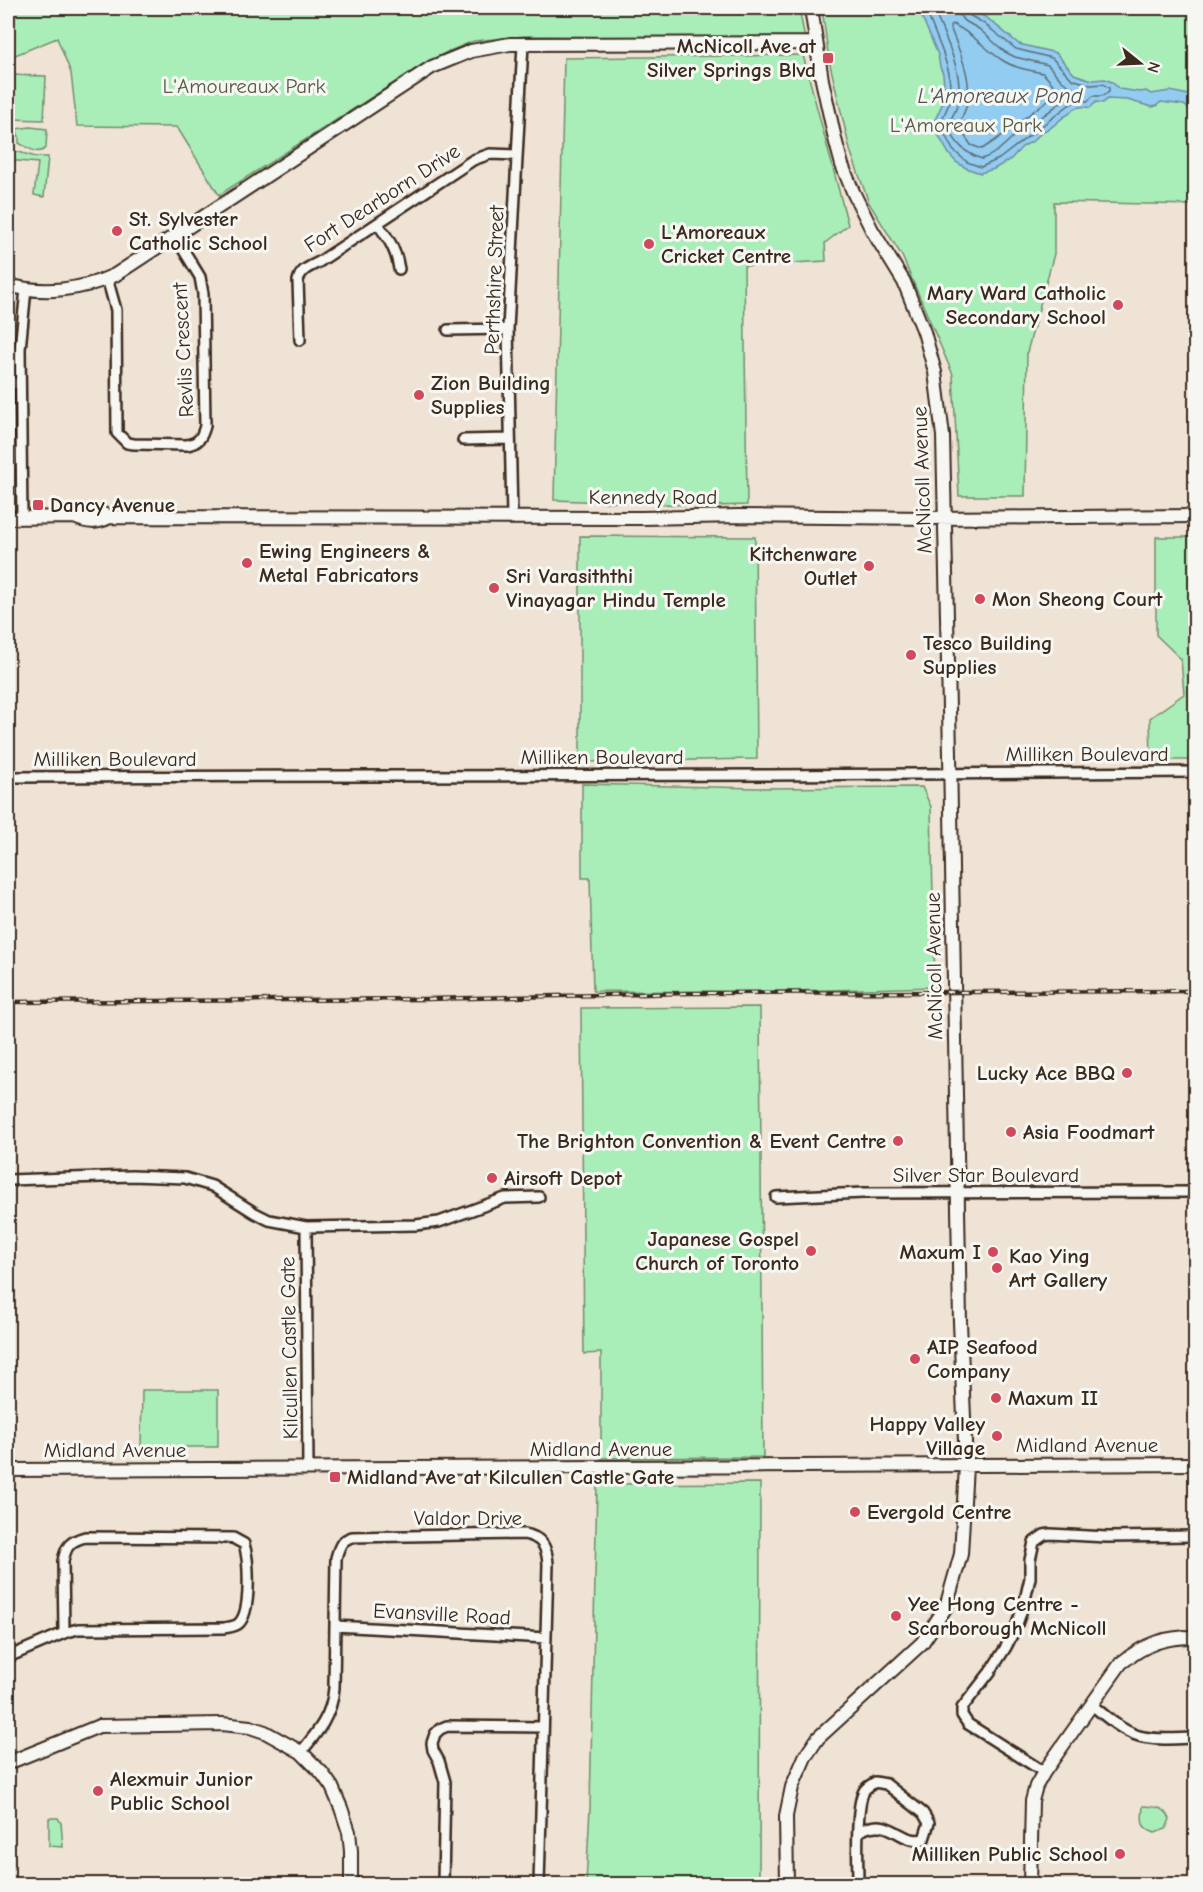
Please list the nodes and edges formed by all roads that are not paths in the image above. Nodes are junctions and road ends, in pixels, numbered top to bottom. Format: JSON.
{"nodes":[{"id":1,"x":811,"y":10,"type":"edge"},
{"id":2,"x":816,"y":43,"type":"junction"},
{"id":3,"x":523,"y":44,"type":"junction"},
{"id":4,"x":517,"y":155,"type":"junction"},
{"id":5,"x":378,"y":224,"type":"junction"},
{"id":6,"x":175,"y":236,"type":"junction"},
{"id":7,"x":399,"y":269,"type":"dead end"},
{"id":8,"x":107,"y":278,"type":"junction"},
{"id":9,"x":8,"y":285,"type":"edge"},
{"id":10,"x":26,"y":290,"type":"junction"},
{"id":11,"x":508,"y":329,"type":"junction"},
{"id":12,"x":448,"y":330,"type":"dead end"},
{"id":13,"x":300,"y":340,"type":"dead end"},
{"id":14,"x":8,"y":382,"type":"edge"},
{"id":15,"x":20,"y":384,"type":"junction"},
{"id":16,"x":509,"y":439,"type":"junction"},
{"id":17,"x":462,"y":440,"type":"dead end"},
{"id":18,"x":1196,"y":516,"type":"edge"},
{"id":19,"x":512,"y":517,"type":"junction"},
{"id":20,"x":8,"y":518,"type":"edge"},
{"id":21,"x":22,"y":518,"type":"junction"},
{"id":22,"x":944,"y":518,"type":"junction"},
{"id":23,"x":1196,"y":772,"type":"edge"},
{"id":24,"x":950,"y":773,"type":"junction"},
{"id":25,"x":8,"y":777,"type":"edge"},
{"id":26,"x":8,"y":1180,"type":"edge"},
{"id":27,"x":1196,"y":1192,"type":"edge"},
{"id":28,"x":958,"y":1193,"type":"junction"},
{"id":29,"x":539,"y":1197,"type":"dead end"},
{"id":30,"x":776,"y":1197,"type":"dead end"},
{"id":31,"x":306,"y":1227,"type":"junction"},
{"id":32,"x":1196,"y":1464,"type":"edge"},
{"id":33,"x":966,"y":1466,"type":"junction"},
{"id":34,"x":308,"y":1468,"type":"junction"},
{"id":35,"x":8,"y":1470,"type":"edge"},
{"id":36,"x":1196,"y":1536,"type":"edge"},
{"id":37,"x":335,"y":1626,"type":"junction"},
{"id":38,"x":64,"y":1633,"type":"junction"},
{"id":39,"x":1196,"y":1637,"type":"edge"},
{"id":40,"x":546,"y":1638,"type":"junction"},
{"id":41,"x":8,"y":1657,"type":"edge"},
{"id":42,"x":1092,"y":1705,"type":"junction"},
{"id":43,"x":543,"y":1727,"type":"junction"},
{"id":44,"x":1196,"y":1738,"type":"edge"},
{"id":45,"x":301,"y":1752,"type":"junction"},
{"id":46,"x":8,"y":1763,"type":"edge"},
{"id":47,"x":1044,"y":1772,"type":"junction"},
{"id":48,"x":858,"y":1832,"type":"junction"},
{"id":49,"x":351,"y":1884,"type":"edge"},
{"id":50,"x":443,"y":1884,"type":"edge"},
{"id":51,"x":539,"y":1884,"type":"edge"},
{"id":52,"x":787,"y":1884,"type":"edge"},
{"id":53,"x":858,"y":1884,"type":"edge"},
{"id":54,"x":1030,"y":1884,"type":"edge"}],
"edges":[{"from":1,"to":2,"type":"main road","name":"McNicoll Avenue"},
{"from":2,"to":3,"type":"main road"},
{"from":2,"to":22,"type":"main road","name":"McNicoll Avenue"},
{"from":3,"to":4,"type":"street","name":"Perthshire Street"},
{"from":3,"to":6,"type":"main road"},
{"from":4,"to":5,"type":"street","name":"Fort Dearborn Drive"},
{"from":4,"to":11,"type":"street","name":"Perthshire Street"},
{"from":5,"to":7,"type":"street"},
{"from":5,"to":13,"type":"street","name":"Fort Dearborn Drive"},
{"from":6,"to":8,"type":"main road"},
{"from":6,"to":8,"type":"street","name":"Revlis Crescent"},
{"from":8,"to":10,"type":"main road"},
{"from":9,"to":10,"type":"main road"},
{"from":10,"to":15,"type":"street"},
{"from":11,"to":12,"type":"street"},
{"from":11,"to":16,"type":"street","name":"Perthshire Street"},
{"from":14,"to":15,"type":"street"},
{"from":15,"to":21,"type":"street"},
{"from":16,"to":17,"type":"street"},
{"from":16,"to":19,"type":"street","name":"Perthshire Street"},
{"from":18,"to":22,"type":"main road","name":"Kennedy Road"},
{"from":19,"to":21,"type":"main road","name":"Kennedy Road"},
{"from":19,"to":22,"type":"main road","name":"Kennedy Road"},
{"from":20,"to":21,"type":"main road","name":"Kennedy Road"},
{"from":22,"to":24,"type":"main road","name":"McNicoll Avenue"},
{"from":23,"to":24,"type":"street","name":"Milliken Boulevard"},
{"from":24,"to":25,"type":"street","name":"Milliken Boulevard"},
{"from":24,"to":28,"type":"main road","name":"McNicoll Avenue"},
{"from":26,"to":31,"type":"street"},
{"from":27,"to":28,"type":"street","name":"Silver Star Boulevard"},
{"from":28,"to":30,"type":"street","name":"Silver Star Boulevard"},
{"from":28,"to":33,"type":"main road","name":"McNicoll Avenue"},
{"from":29,"to":31,"type":"street"},
{"from":31,"to":34,"type":"street","name":"Kilcullen Castle Gate"},
{"from":32,"to":33,"type":"main road","name":"Midland Avenue"},
{"from":33,"to":34,"type":"main road","name":"Midland Avenue"},
{"from":33,"to":52,"type":"main road","name":"McNicoll Avenue"},
{"from":34,"to":35,"type":"main road","name":"Midland Avenue"},
{"from":36,"to":47,"type":"street"},
{"from":37,"to":40,"type":"street","name":"Evansville Road"},
{"from":37,"to":40,"type":"street","name":"Valdor Drive"},
{"from":37,"to":45,"type":"street","name":"Valdor Drive"},
{"from":38,"to":38,"type":"street"},
{"from":38,"to":41,"type":"street"},
{"from":39,"to":42,"type":"main road"},
{"from":40,"to":43,"type":"street","name":"Valdor Drive"},
{"from":42,"to":44,"type":"street"},
{"from":42,"to":47,"type":"main road"},
{"from":43,"to":50,"type":"street"},
{"from":43,"to":51,"type":"street","name":"Valdor Drive"},
{"from":45,"to":46,"type":"main road"},
{"from":45,"to":49,"type":"main road"},
{"from":47,"to":54,"type":"main road"},
{"from":48,"to":48,"type":"street"},
{"from":48,"to":53,"type":"street"}]}
